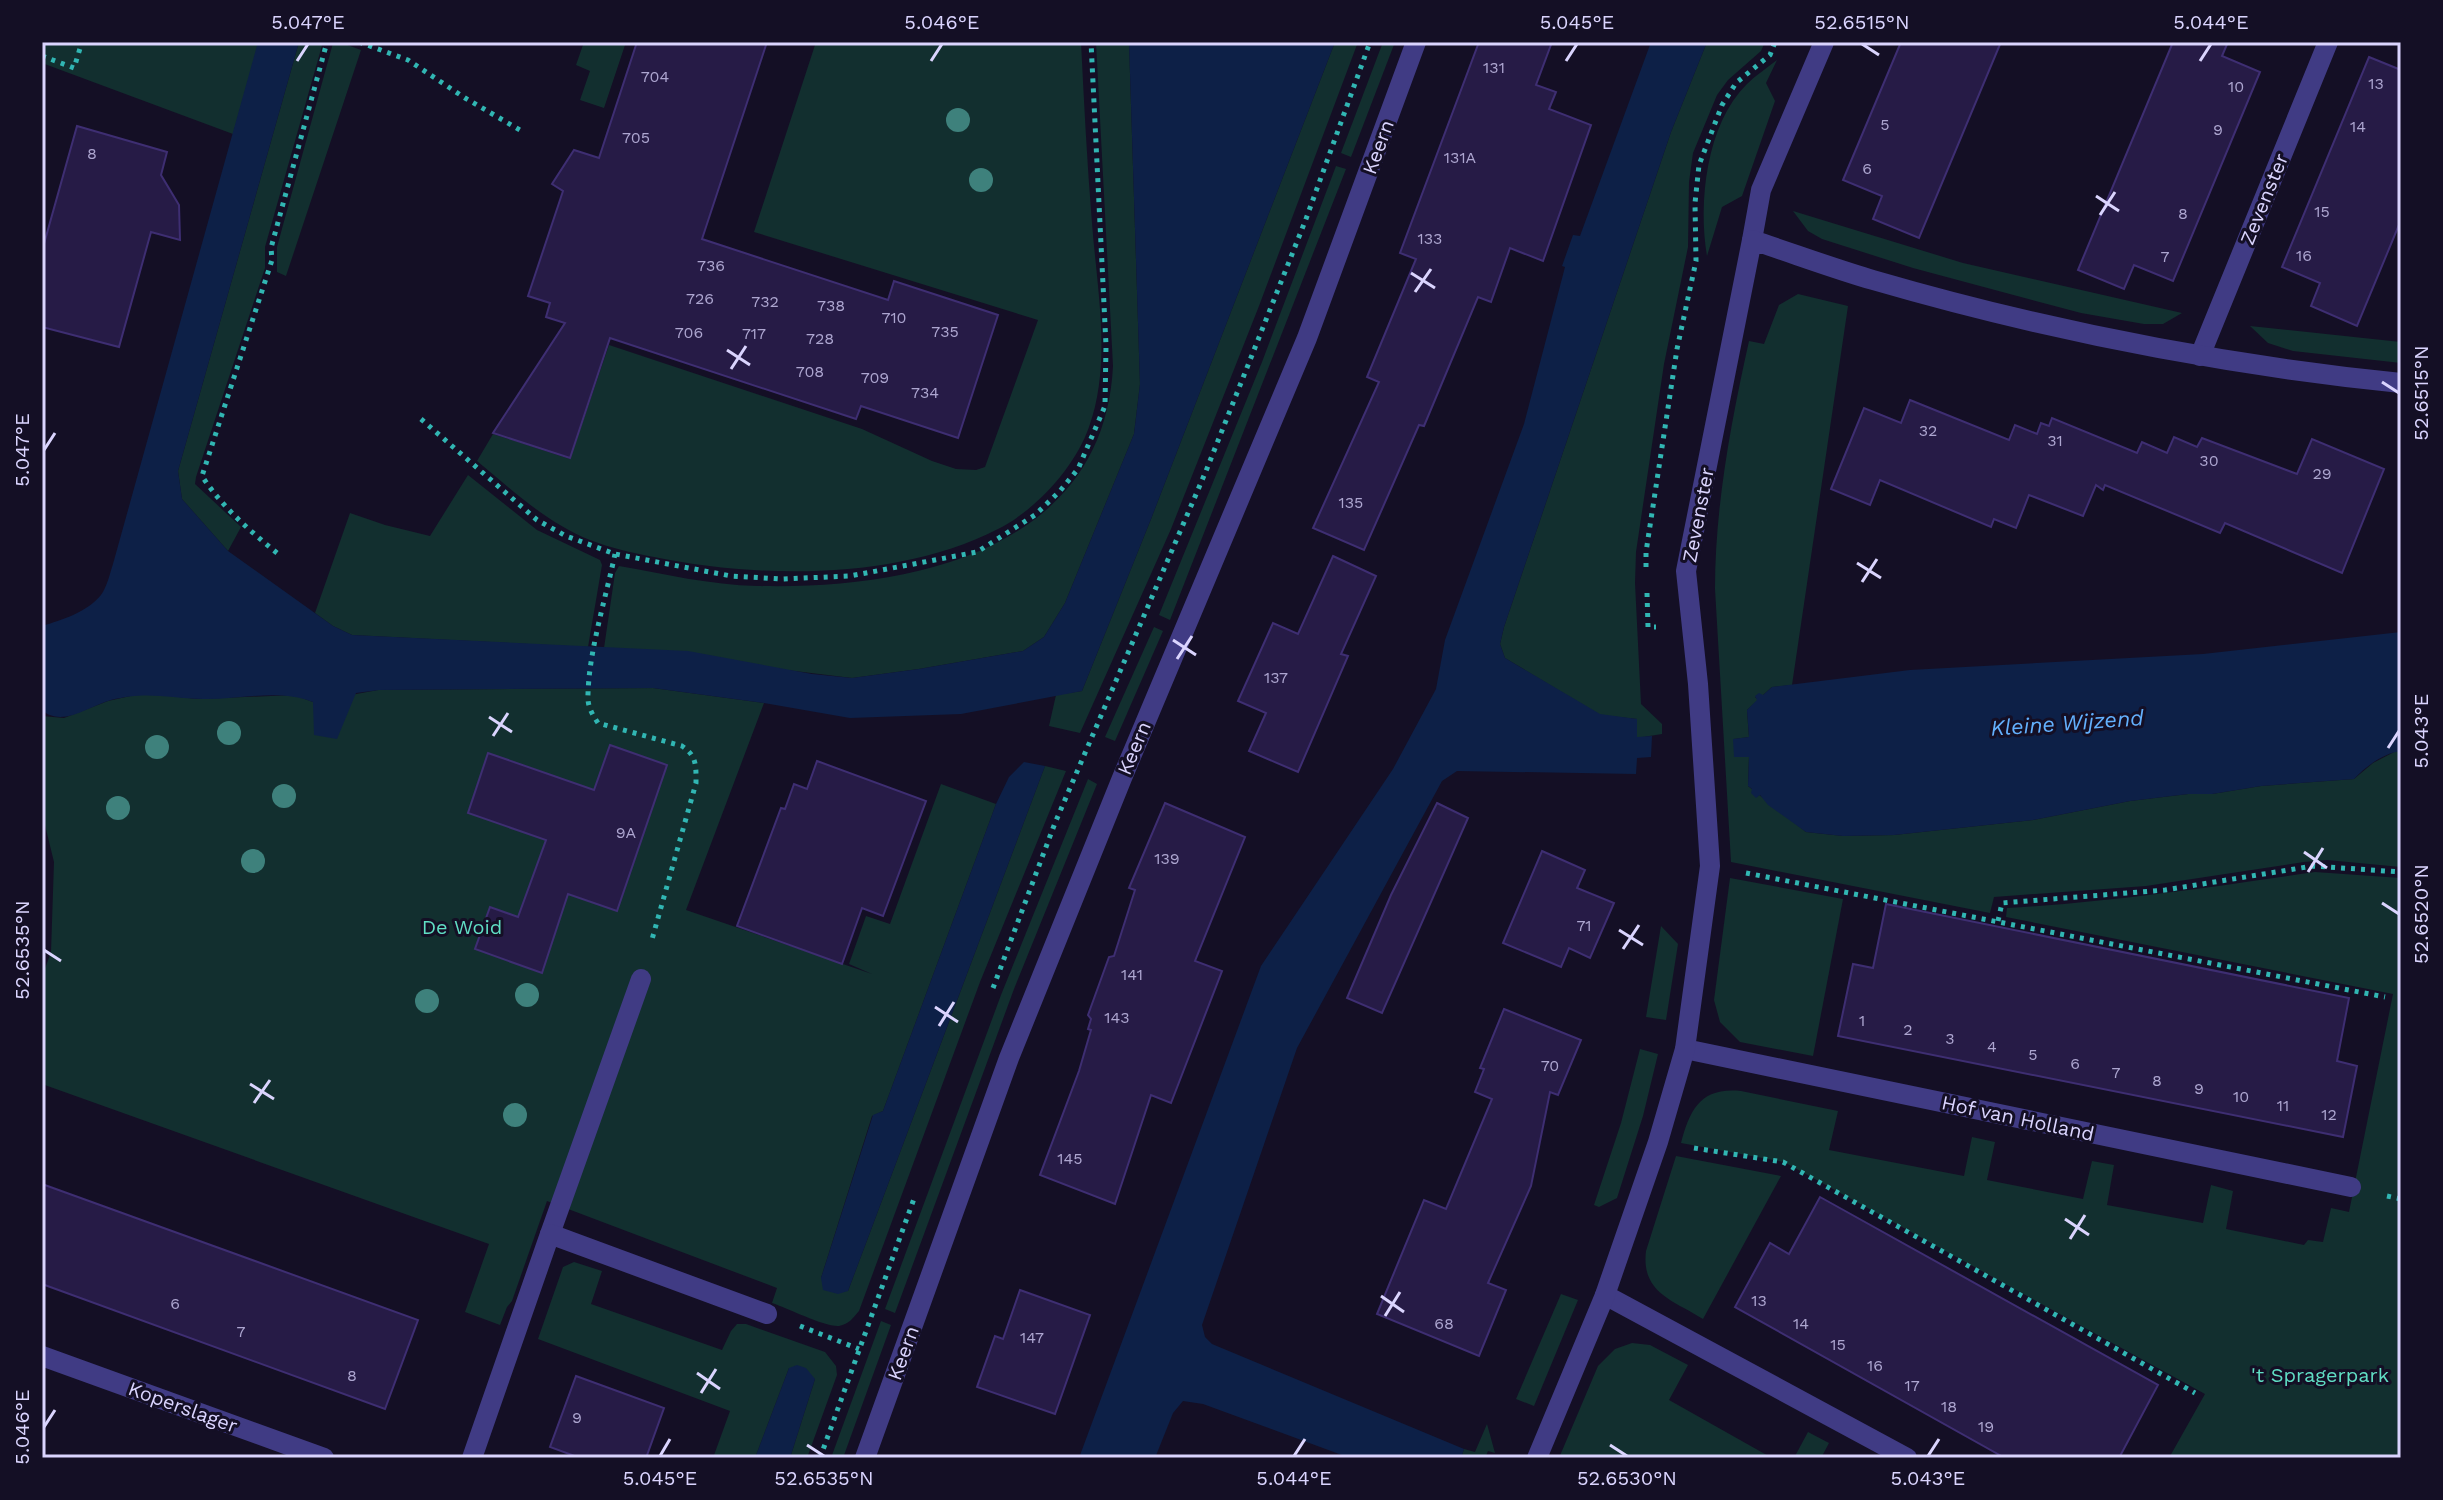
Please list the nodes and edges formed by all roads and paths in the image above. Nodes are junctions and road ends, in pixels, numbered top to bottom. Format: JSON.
{"nodes":[{"id":1,"x":82,"y":42,"type":"edge"},
{"id":2,"x":327,"y":42,"type":"edge"},
{"id":3,"x":359,"y":42,"type":"edge"},
{"id":4,"x":1091,"y":42,"type":"edge"},
{"id":5,"x":1416,"y":42,"type":"edge"},
{"id":6,"x":1775,"y":42,"type":"edge"},
{"id":7,"x":1824,"y":42,"type":"edge"},
{"id":8,"x":2328,"y":42,"type":"edge"},
{"id":9,"x":42,"y":56,"type":"edge"},
{"id":10,"x":520,"y":130,"type":"dead end"},
{"id":11,"x":1752,"y":240,"type":"junction"},
{"id":12,"x":2200,"y":356,"type":"junction"},
{"id":13,"x":2401,"y":383,"type":"edge"},
{"id":14,"x":421,"y":419,"type":"dead end"},
{"id":15,"x":277,"y":553,"type":"dead end"},
{"id":16,"x":615,"y":554,"type":"junction"},
{"id":17,"x":1693,"y":627,"type":"junction"},
{"id":18,"x":1710,"y":866,"type":"junction"},
{"id":19,"x":2401,"y":872,"type":"edge"},
{"id":20,"x":1998,"y":921,"type":"junction"},
{"id":21,"x":641,"y":979,"type":"joint"},
{"id":22,"x":2385,"y":997,"type":"dead end"},
{"id":23,"x":1685,"y":1049,"type":"junction"},
{"id":24,"x":1658,"y":1142,"type":"junction"},
{"id":25,"x":2351,"y":1187,"type":"dead end"},
{"id":26,"x":550,"y":1234,"type":"junction"},
{"id":27,"x":1605,"y":1295,"type":"junction"},
{"id":28,"x":767,"y":1314,"type":"joint"},
{"id":29,"x":859,"y":1349,"type":"dead end"},
{"id":30,"x":42,"y":1356,"type":"edge"},
{"id":31,"x":2195,"y":1393,"type":"dead end"},
{"id":32,"x":324,"y":1458,"type":"edge"},
{"id":33,"x":472,"y":1458,"type":"edge"},
{"id":34,"x":865,"y":1458,"type":"edge"},
{"id":35,"x":1537,"y":1458,"type":"edge"},
{"id":36,"x":1907,"y":1458,"type":"edge"}],
"edges":[{"from":1,"to":9,"type":"path"},
{"from":2,"to":15,"type":"path"},
{"from":3,"to":10,"type":"path"},
{"from":4,"to":16,"type":"path"},
{"from":5,"to":34,"type":"street","name":"Keern"},
{"from":6,"to":17,"type":"path"},
{"from":7,"to":11,"type":"street","name":"Zevenster"},
{"from":8,"to":12,"type":"street","name":"Zevenster"},
{"from":11,"to":12,"type":"street"},
{"from":11,"to":17,"type":"street","name":"Zevenster"},
{"from":12,"to":13,"type":"street"},
{"from":14,"to":16,"type":"path"},
{"from":16,"to":21,"type":"path"},
{"from":17,"to":18,"type":"street","name":"Zevenster"},
{"from":18,"to":20,"type":"path"},
{"from":18,"to":23,"type":"street"},
{"from":19,"to":20,"type":"path"},
{"from":20,"to":22,"type":"path"},
{"from":21,"to":26,"type":"street"},
{"from":23,"to":24,"type":"street"},
{"from":23,"to":25,"type":"street","name":"Hof van Holland"},
{"from":24,"to":27,"type":"street"},
{"from":24,"to":31,"type":"path"},
{"from":26,"to":28,"type":"street"},
{"from":26,"to":33,"type":"street"},
{"from":27,"to":35,"type":"street"},
{"from":27,"to":36,"type":"street"},
{"from":28,"to":29,"type":"path"},
{"from":30,"to":32,"type":"street","name":"Koperslager"}]}
